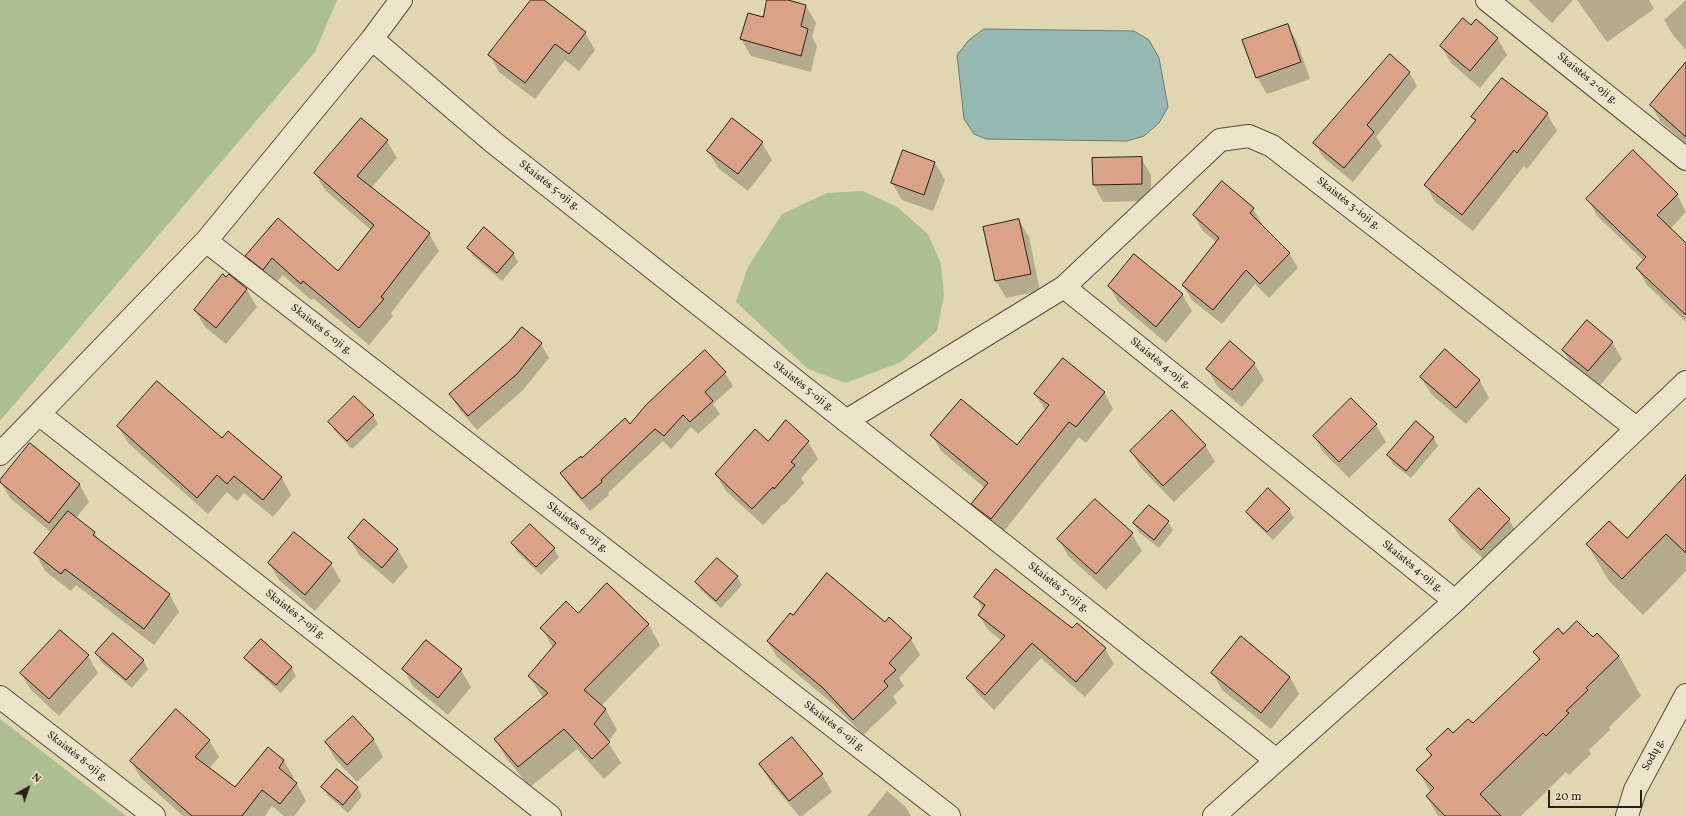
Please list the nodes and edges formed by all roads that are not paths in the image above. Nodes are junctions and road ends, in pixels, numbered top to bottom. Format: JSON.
{"nodes":[{"id":1,"x":401,"y":0,"type":"edge"},
{"id":2,"x":1488,"y":0,"type":"edge"},
{"id":3,"x":372,"y":39,"type":"junction"},
{"id":4,"x":1686,"y":159,"type":"edge"},
{"id":5,"x":206,"y":241,"type":"junction"},
{"id":6,"x":1064,"y":287,"type":"junction"},
{"id":7,"x":1686,"y":382,"type":"edge"},
{"id":8,"x":39,"y":414,"type":"junction"},
{"id":9,"x":846,"y":421,"type":"junction"},
{"id":10,"x":1636,"y":428,"type":"junction"},
{"id":11,"x":0,"y":454,"type":"edge"},
{"id":12,"x":1455,"y":601,"type":"junction"},
{"id":13,"x":1686,"y":695,"type":"edge"},
{"id":14,"x":0,"y":697,"type":"edge"},
{"id":15,"x":1276,"y":760,"type":"junction"},
{"id":16,"x":154,"y":816,"type":"edge"},
{"id":17,"x":550,"y":816,"type":"edge"},
{"id":18,"x":949,"y":816,"type":"edge"},
{"id":19,"x":1214,"y":816,"type":"edge"},
{"id":20,"x":1627,"y":816,"type":"edge"}],
"edges":[{"from":1,"to":3,"type":"street"},
{"from":2,"to":4,"type":"street","name":"Skaistės 2-oji g."},
{"from":3,"to":5,"type":"street"},
{"from":3,"to":9,"type":"street","name":"Skaistės 5-oji g."},
{"from":5,"to":8,"type":"street"},
{"from":5,"to":18,"type":"street","name":"Skaistės 6-oji g."},
{"from":6,"to":9,"type":"street"},
{"from":6,"to":10,"type":"street","name":"Skaistės 3-ioji g."},
{"from":6,"to":12,"type":"street","name":"Skaistės 4-oji g."},
{"from":7,"to":10,"type":"street"},
{"from":8,"to":11,"type":"street"},
{"from":8,"to":17,"type":"street","name":"Skaistės 7-oji g."},
{"from":9,"to":15,"type":"street","name":"Skaistės 5-oji g."},
{"from":10,"to":12,"type":"street"},
{"from":12,"to":15,"type":"street"},
{"from":13,"to":20,"type":"street","name":"Sodų g."},
{"from":14,"to":16,"type":"street","name":"Skaistės 8-oji g."},
{"from":15,"to":19,"type":"street"}]}
